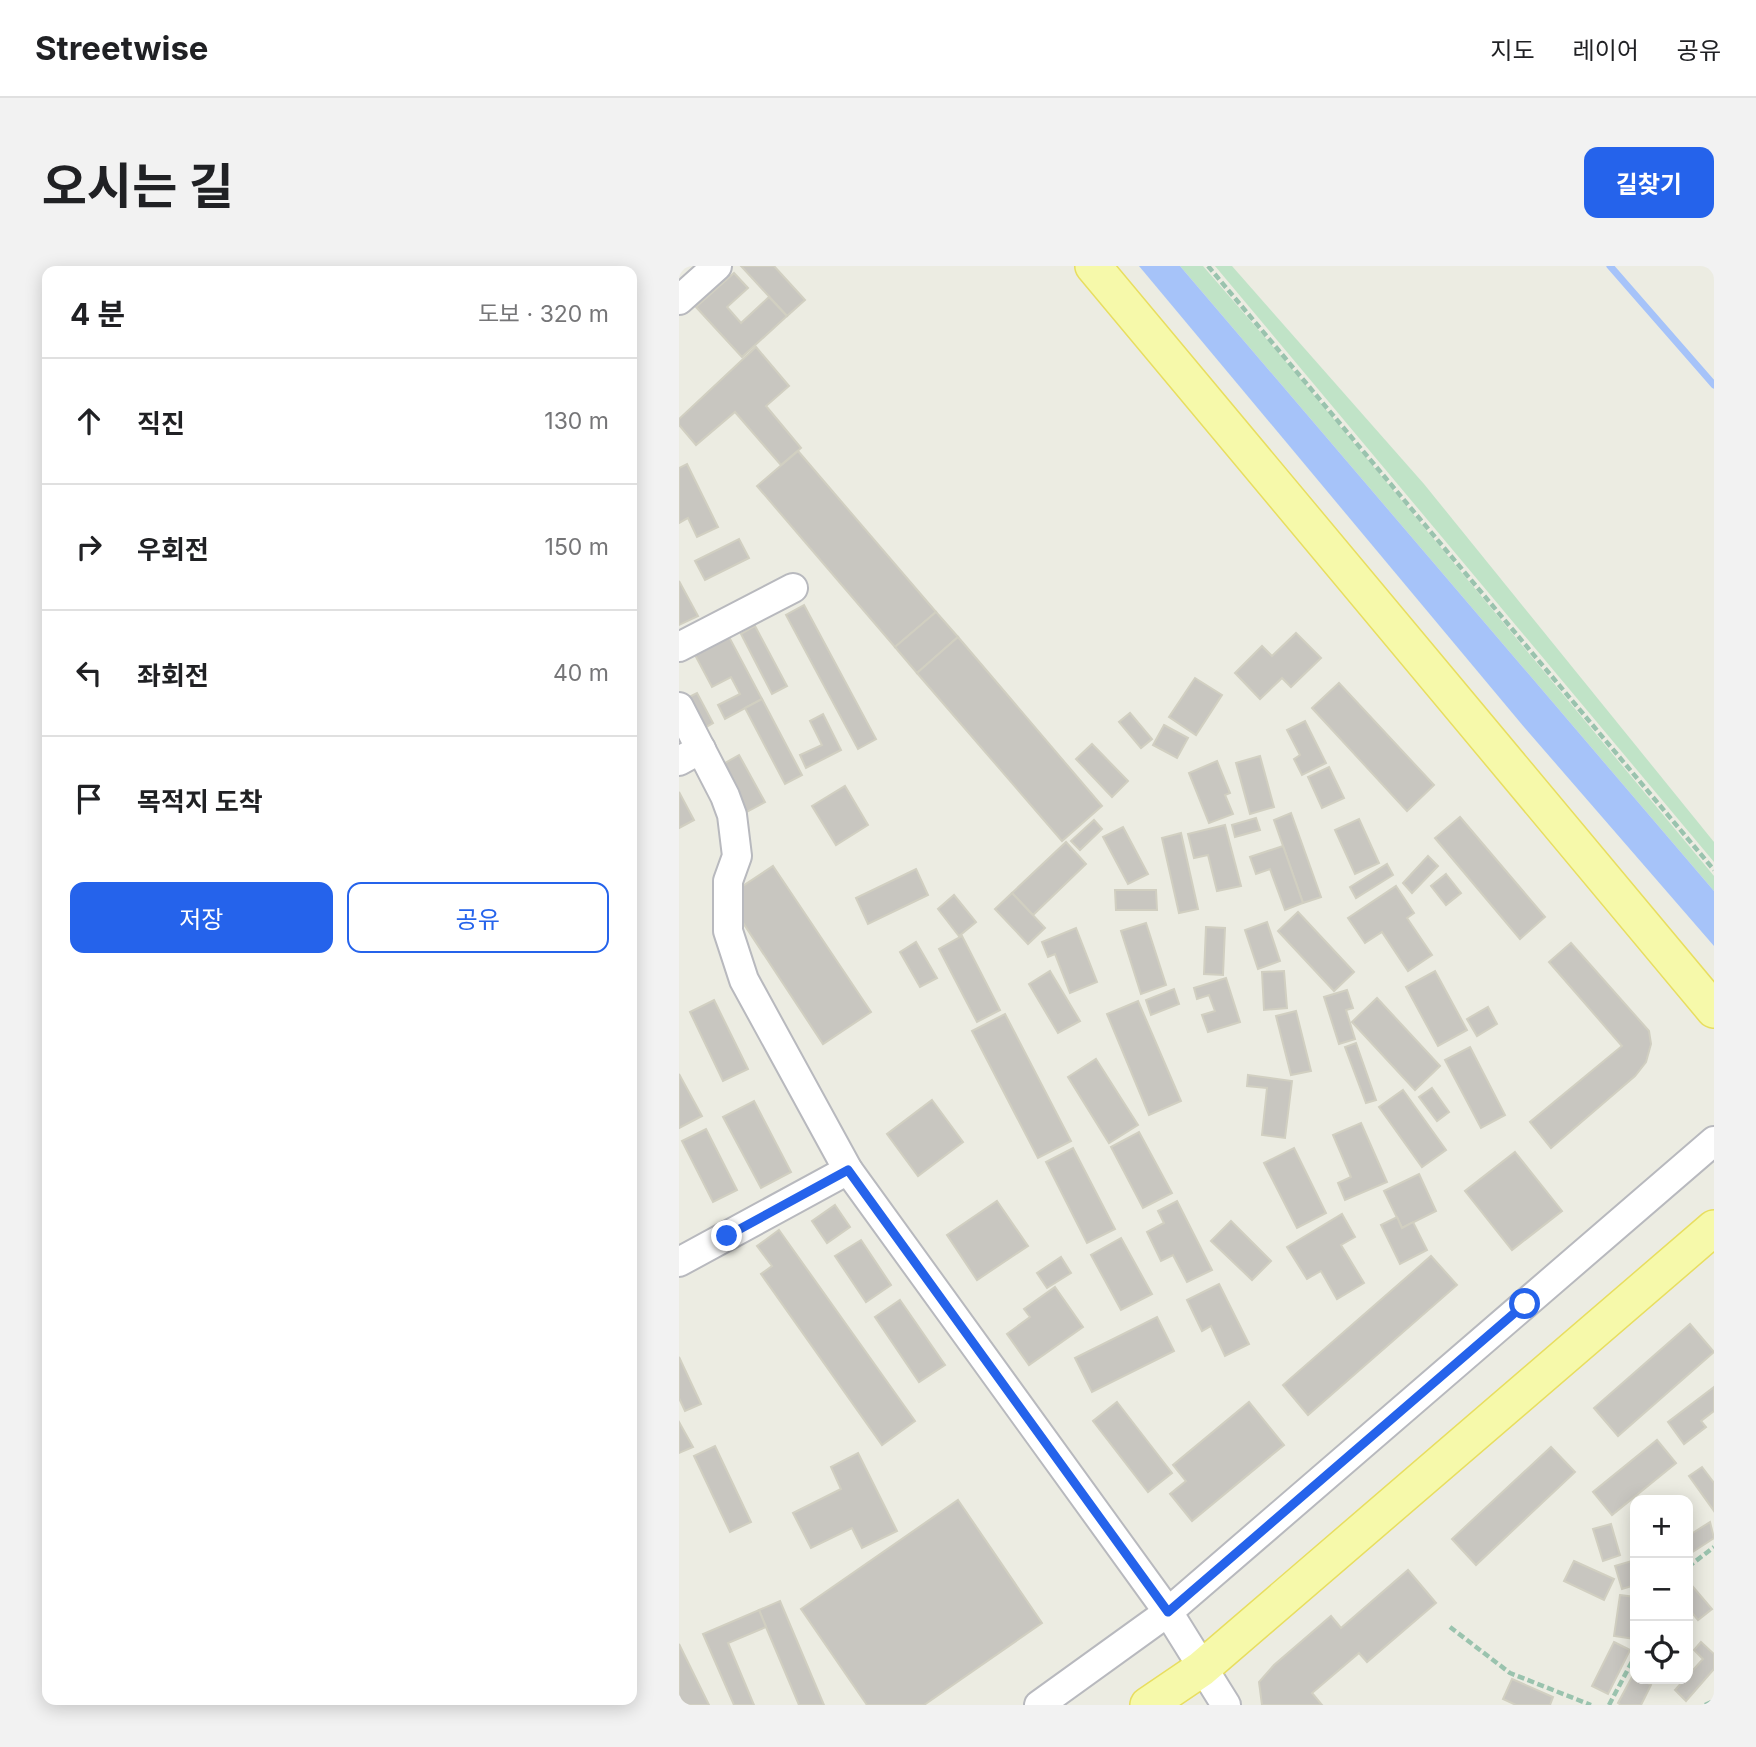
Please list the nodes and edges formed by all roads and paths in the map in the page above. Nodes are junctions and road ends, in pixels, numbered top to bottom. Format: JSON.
{"nodes":[{"id":1,"x":717,"y":266,"type":"edge"},
{"id":2,"x":1093,"y":266,"type":"edge"},
{"id":3,"x":1207,"y":266,"type":"edge"},
{"id":4,"x":679,"y":300,"type":"edge"},
{"id":5,"x":793,"y":588,"type":"dead end"},
{"id":6,"x":679,"y":647,"type":"edge"},
{"id":7,"x":679,"y":707,"type":"edge"},
{"id":8,"x":690,"y":755,"type":"edge"},
{"id":9,"x":1714,"y":870,"type":"edge"},
{"id":10,"x":1714,"y":1010,"type":"edge"},
{"id":11,"x":1714,"y":1141,"type":"edge"},
{"id":12,"x":848,"y":1170,"type":"junction"},
{"id":13,"x":1714,"y":1228,"type":"edge"},
{"id":14,"x":679,"y":1262,"type":"edge"},
{"id":15,"x":1714,"y":1547,"type":"edge"},
{"id":16,"x":1693,"y":1563,"type":"edge"},
{"id":17,"x":1168,"y":1612,"type":"junction"},
{"id":18,"x":1450,"y":1627,"type":"dead end"},
{"id":19,"x":1630,"y":1665,"type":"edge"},
{"id":20,"x":1201,"y":1668,"type":"junction"},
{"id":21,"x":1714,"y":1701,"type":"edge"},
{"id":22,"x":1039,"y":1705,"type":"edge"},
{"id":23,"x":1148,"y":1705,"type":"edge"},
{"id":24,"x":1226,"y":1705,"type":"edge"},
{"id":25,"x":1591,"y":1705,"type":"edge"},
{"id":26,"x":1609,"y":1705,"type":"edge"},
{"id":27,"x":1705,"y":1705,"type":"edge"}],
"edges":[{"from":1,"to":4,"type":"street"},
{"from":2,"to":10,"type":"main road"},
{"from":3,"to":9,"type":"path"},
{"from":5,"to":6,"type":"street"},
{"from":7,"to":8,"type":"street"},
{"from":8,"to":12,"type":"street"},
{"from":11,"to":17,"type":"street"},
{"from":12,"to":14,"type":"street"},
{"from":12,"to":17,"type":"street"},
{"from":13,"to":20,"type":"main road"},
{"from":15,"to":16,"type":"path"},
{"from":17,"to":20,"type":"street"},
{"from":17,"to":22,"type":"street"},
{"from":18,"to":25,"type":"path"},
{"from":19,"to":26,"type":"path"},
{"from":20,"to":23,"type":"main road"},
{"from":20,"to":24,"type":"street"},
{"from":21,"to":27,"type":"path"}]}
